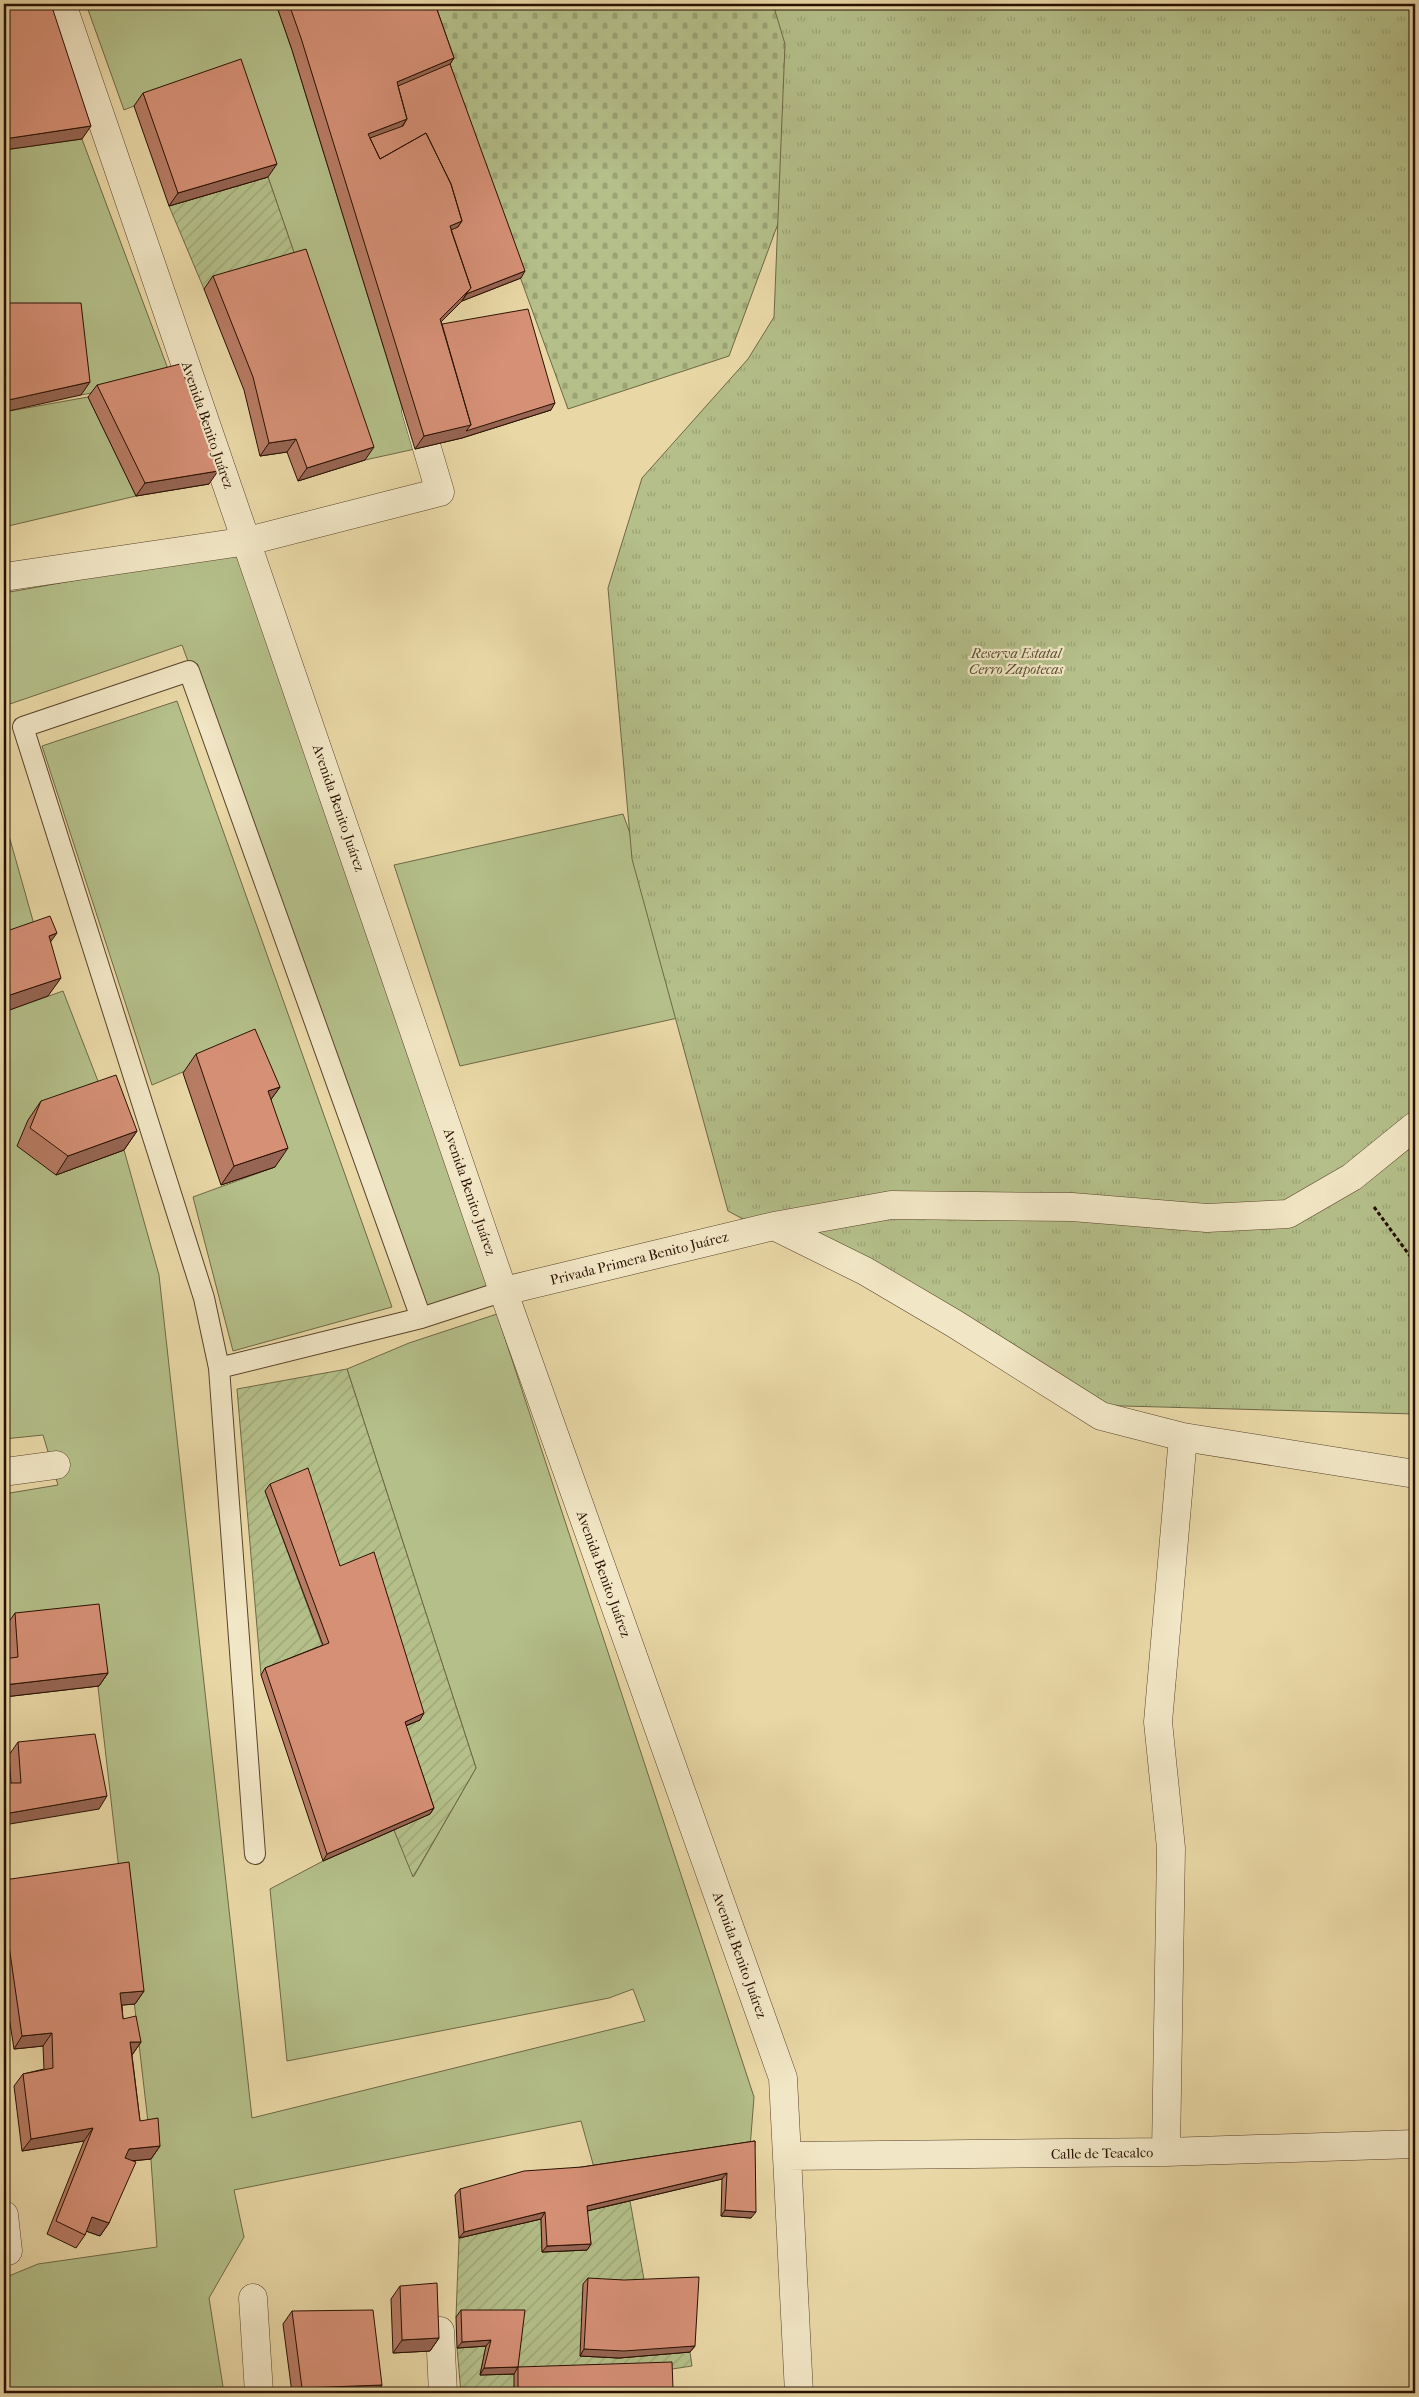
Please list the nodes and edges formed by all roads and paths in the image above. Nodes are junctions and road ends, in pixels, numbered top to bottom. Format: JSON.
{"nodes":[{"id":1,"x":62,"y":4,"type":"edge"},
{"id":2,"x":409,"y":388,"type":"edge"},
{"id":3,"x":248,"y":541,"type":"junction"},
{"id":4,"x":4,"y":577,"type":"edge"},
{"id":5,"x":1415,"y":1126,"type":"edge"},
{"id":6,"x":1352,"y":1177,"type":"junction"},
{"id":7,"x":774,"y":1226,"type":"junction"},
{"id":8,"x":1415,"y":1263,"type":"edge"},
{"id":9,"x":504,"y":1291,"type":"junction"},
{"id":10,"x":421,"y":1318,"type":"junction"},
{"id":11,"x":219,"y":1368,"type":"junction"},
{"id":12,"x":1183,"y":1437,"type":"junction"},
{"id":13,"x":56,"y":1465,"type":"dead end"},
{"id":14,"x":4,"y":1472,"type":"edge"},
{"id":15,"x":1415,"y":1474,"type":"edge"},
{"id":16,"x":255,"y":1854,"type":"dead end"},
{"id":17,"x":1415,"y":2144,"type":"edge"},
{"id":18,"x":1166,"y":2152,"type":"junction"},
{"id":19,"x":788,"y":2156,"type":"junction"},
{"id":20,"x":4,"y":2215,"type":"edge"},
{"id":21,"x":8,"y":2251,"type":"dead end"},
{"id":22,"x":253,"y":2298,"type":"dead end"},
{"id":23,"x":440,"y":2331,"type":"edge"},
{"id":24,"x":260,"y":2393,"type":"edge"},
{"id":25,"x":443,"y":2393,"type":"edge"},
{"id":26,"x":799,"y":2393,"type":"edge"}],
"edges":[{"from":1,"to":3,"type":"street","name":"Avenida Benito Juárez"},
{"from":2,"to":3,"type":"street"},
{"from":3,"to":4,"type":"street"},
{"from":3,"to":9,"type":"street","name":"Avenida Benito Juárez"},
{"from":5,"to":6,"type":"street","name":"Privada Primera Benito Juárez"},
{"from":6,"to":7,"type":"street","name":"Privada Primera Benito Juárez"},
{"from":6,"to":8,"type":"path"},
{"from":7,"to":9,"type":"street","name":"Privada Primera Benito Juárez"},
{"from":7,"to":12,"type":"street"},
{"from":9,"to":10,"type":"lane"},
{"from":9,"to":19,"type":"street","name":"Avenida Benito Juárez"},
{"from":10,"to":11,"type":"lane"},
{"from":10,"to":11,"type":"lane"},
{"from":11,"to":16,"type":"lane"},
{"from":12,"to":15,"type":"street"},
{"from":12,"to":18,"type":"street"},
{"from":13,"to":14,"type":"street"},
{"from":17,"to":18,"type":"street","name":"Calle de Teacalco"},
{"from":18,"to":19,"type":"street","name":"Calle de Teacalco"},
{"from":19,"to":26,"type":"street","name":"Avenida Benito Juárez"},
{"from":20,"to":21,"type":"street"},
{"from":22,"to":24,"type":"street"},
{"from":23,"to":25,"type":"street"}]}
